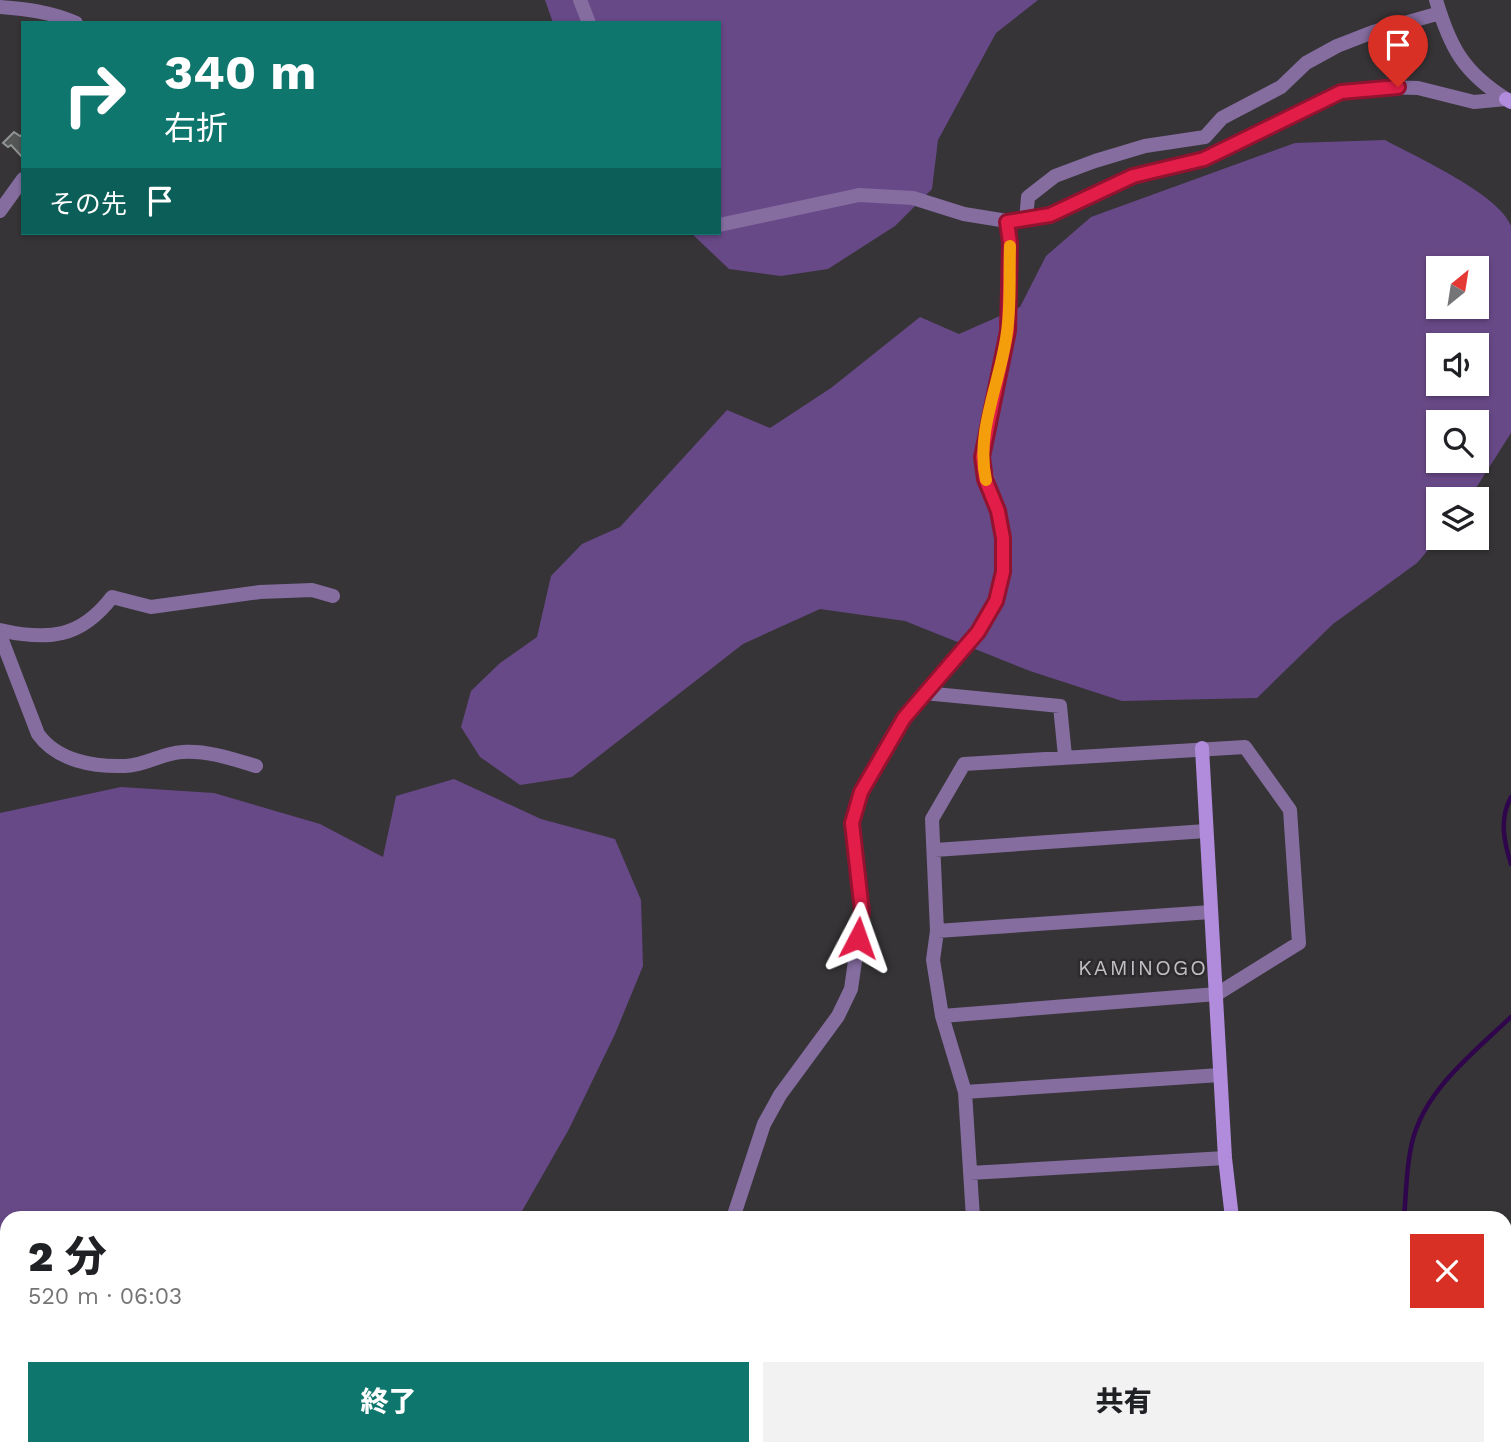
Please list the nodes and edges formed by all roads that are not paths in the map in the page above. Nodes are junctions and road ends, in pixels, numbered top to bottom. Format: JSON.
{"nodes":[{"id":1,"x":580,"y":0,"type":"edge"},
{"id":2,"x":1438,"y":7,"type":"edge"},
{"id":3,"x":0,"y":8,"type":"edge"},
{"id":4,"x":69,"y":21,"type":"edge"},
{"id":5,"x":588,"y":21,"type":"edge"},
{"id":6,"x":1508,"y":100,"type":"edge"},
{"id":7,"x":21,"y":182,"type":"edge"},
{"id":8,"x":0,"y":211,"type":"edge"},
{"id":9,"x":1026,"y":220,"type":"junction"},
{"id":10,"x":1007,"y":222,"type":"junction"},
{"id":11,"x":721,"y":226,"type":"edge"},
{"id":12,"x":333,"y":596,"type":"dead end"},
{"id":13,"x":0,"y":632,"type":"edge"},
{"id":14,"x":924,"y":693,"type":"junction"},
{"id":15,"x":1202,"y":748,"type":"junction"},
{"id":16,"x":1065,"y":756,"type":"junction"},
{"id":17,"x":256,"y":766,"type":"dead end"},
{"id":18,"x":1206,"y":831,"type":"junction"},
{"id":19,"x":935,"y":849,"type":"junction"},
{"id":20,"x":1211,"y":912,"type":"junction"},
{"id":21,"x":937,"y":930,"type":"junction"},
{"id":22,"x":1217,"y":994,"type":"junction"},
{"id":23,"x":942,"y":1016,"type":"junction"},
{"id":24,"x":1220,"y":1075,"type":"junction"},
{"id":25,"x":965,"y":1092,"type":"junction"},
{"id":26,"x":1225,"y":1158,"type":"junction"},
{"id":27,"x":970,"y":1173,"type":"junction"},
{"id":28,"x":735,"y":1211,"type":"edge"},
{"id":29,"x":973,"y":1211,"type":"edge"},
{"id":30,"x":1231,"y":1211,"type":"edge"}],
"edges":[{"from":1,"to":5,"type":"street"},
{"from":2,"to":6,"type":"street"},
{"from":2,"to":9,"type":"street"},
{"from":3,"to":4,"type":"street"},
{"from":6,"to":9,"type":"street"},
{"from":7,"to":8,"type":"street"},
{"from":9,"to":10,"type":"street"},
{"from":10,"to":11,"type":"street"},
{"from":10,"to":14,"type":"street"},
{"from":12,"to":13,"type":"street"},
{"from":13,"to":17,"type":"street"},
{"from":14,"to":16,"type":"street"},
{"from":14,"to":28,"type":"street"},
{"from":15,"to":16,"type":"street"},
{"from":15,"to":18,"type":"street"},
{"from":15,"to":22,"type":"street"},
{"from":16,"to":19,"type":"street"},
{"from":18,"to":19,"type":"street"},
{"from":18,"to":20,"type":"street"},
{"from":19,"to":21,"type":"street"},
{"from":20,"to":21,"type":"street"},
{"from":20,"to":22,"type":"street"},
{"from":21,"to":23,"type":"street"},
{"from":22,"to":23,"type":"street"},
{"from":22,"to":24,"type":"street"},
{"from":23,"to":25,"type":"street"},
{"from":24,"to":25,"type":"street"},
{"from":24,"to":26,"type":"street"},
{"from":25,"to":27,"type":"street"},
{"from":26,"to":27,"type":"street"},
{"from":26,"to":30,"type":"street"},
{"from":27,"to":29,"type":"street"}]}
